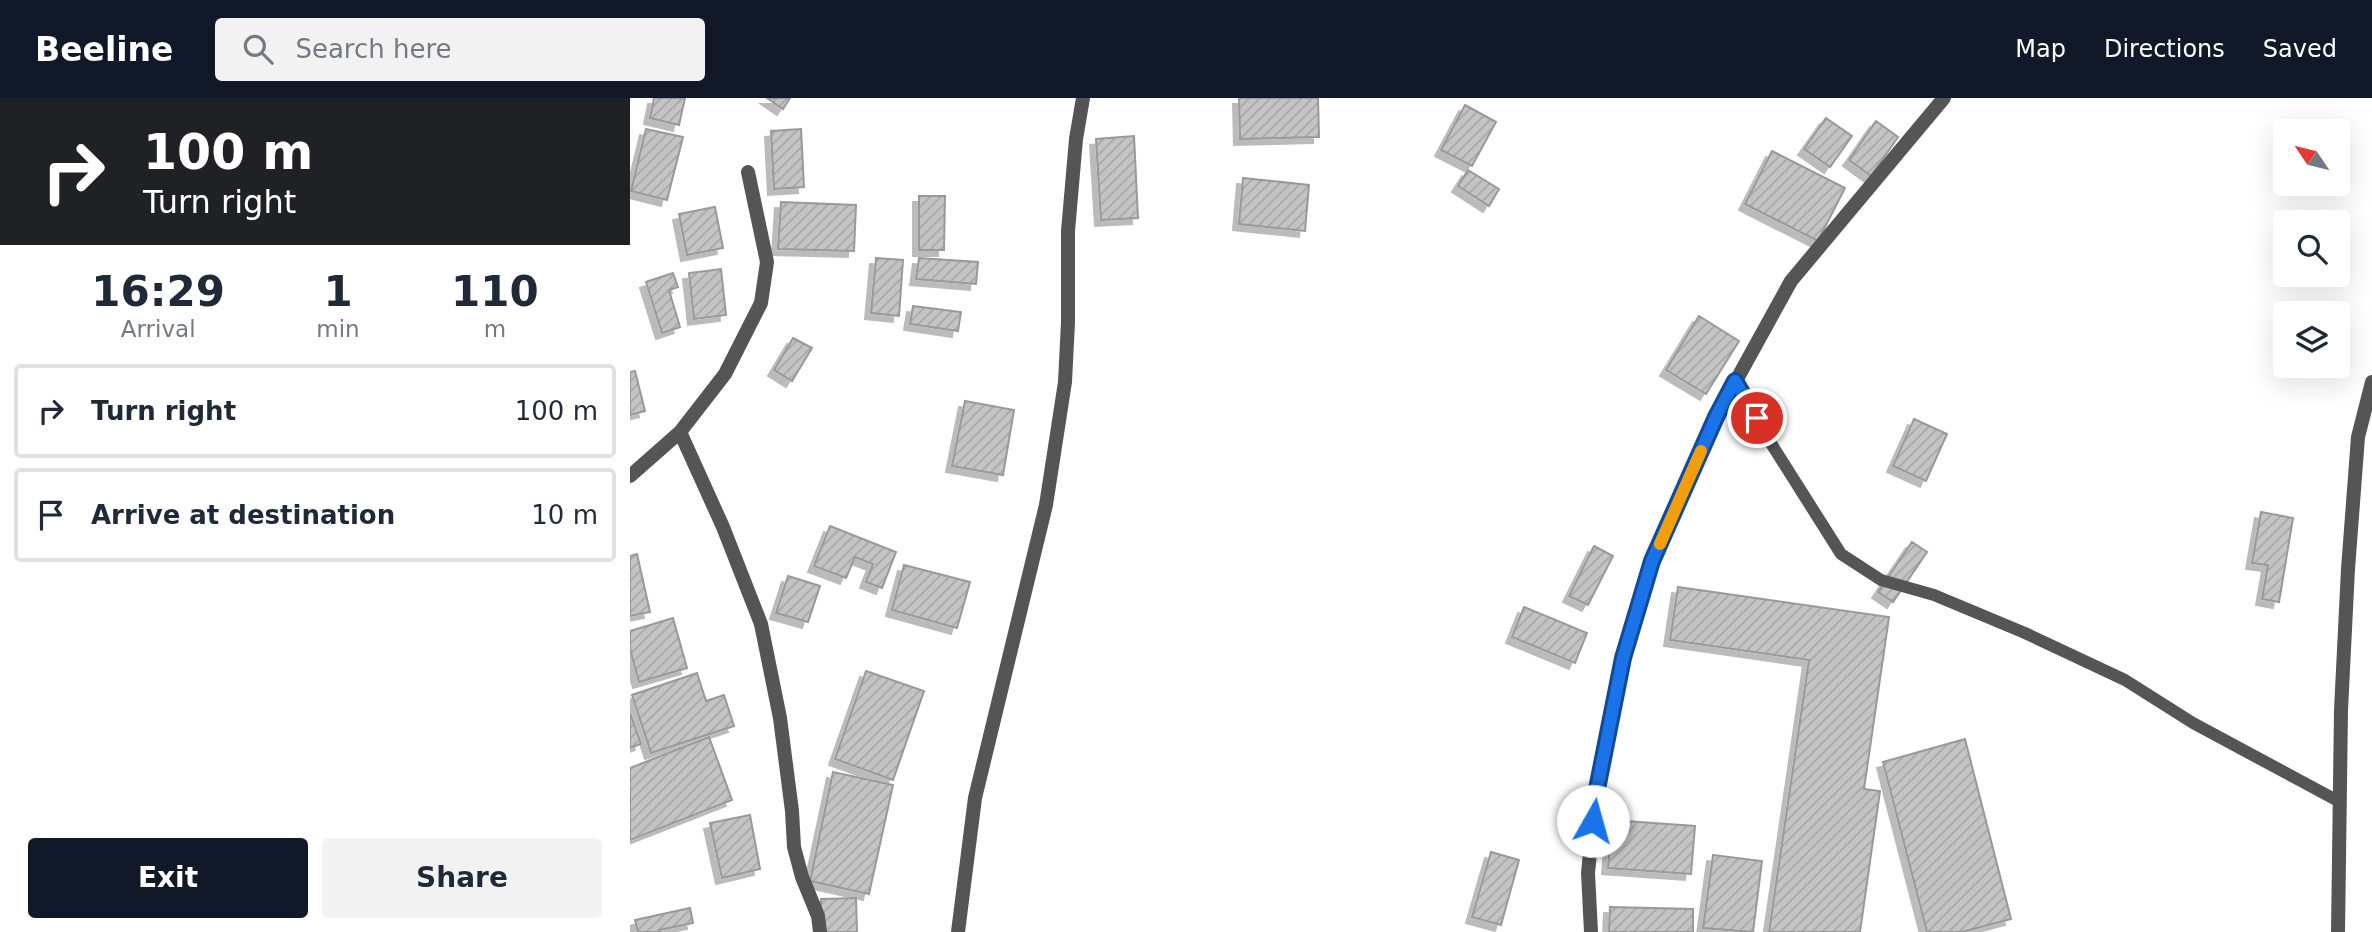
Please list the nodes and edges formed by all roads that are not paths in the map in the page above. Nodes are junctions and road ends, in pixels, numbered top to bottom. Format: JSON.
{"nodes":[{"id":1,"x":1083,"y":98,"type":"edge"},
{"id":2,"x":1944,"y":98,"type":"edge"},
{"id":3,"x":748,"y":172,"type":"dead end"},
{"id":4,"x":1735,"y":381,"type":"junction"},
{"id":5,"x":2372,"y":382,"type":"edge"},
{"id":6,"x":680,"y":432,"type":"junction"},
{"id":7,"x":630,"y":476,"type":"edge"},
{"id":8,"x":2340,"y":802,"type":"junction"},
{"id":9,"x":820,"y":932,"type":"edge"},
{"id":10,"x":958,"y":932,"type":"edge"},
{"id":11,"x":1591,"y":932,"type":"edge"},
{"id":12,"x":2338,"y":932,"type":"edge"}],
"edges":[{"from":1,"to":10,"type":"street"},
{"from":2,"to":4,"type":"street"},
{"from":3,"to":6,"type":"street"},
{"from":4,"to":8,"type":"lane"},
{"from":4,"to":11,"type":"street"},
{"from":5,"to":8,"type":"street"},
{"from":6,"to":7,"type":"street"},
{"from":6,"to":9,"type":"street"},
{"from":8,"to":12,"type":"street"}]}
